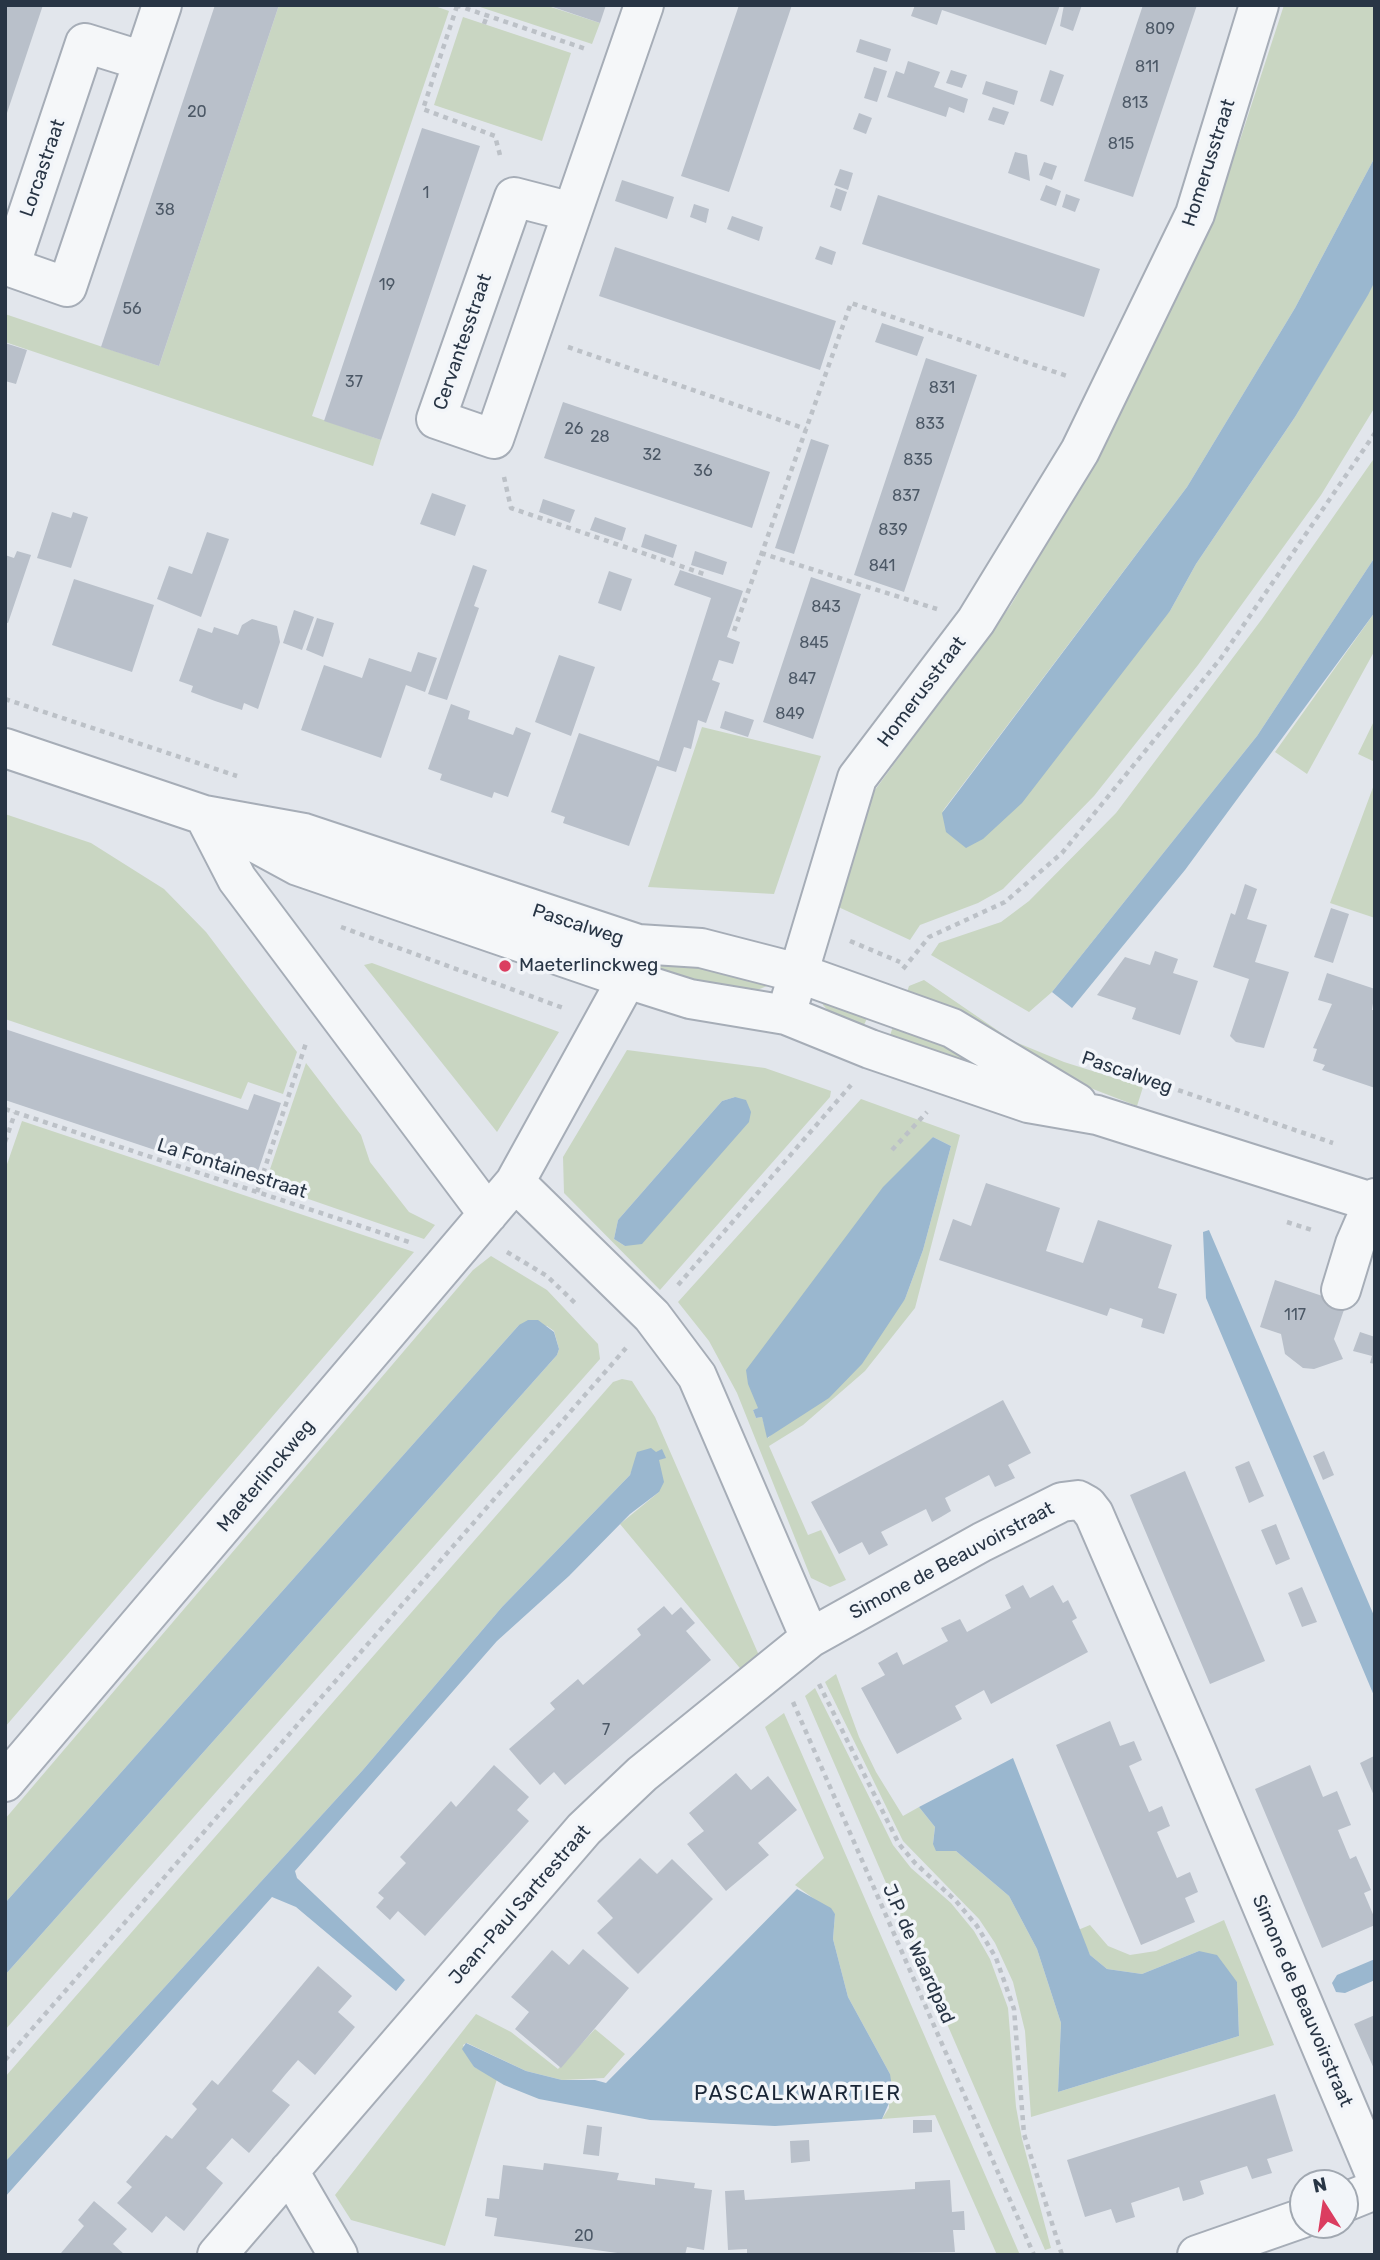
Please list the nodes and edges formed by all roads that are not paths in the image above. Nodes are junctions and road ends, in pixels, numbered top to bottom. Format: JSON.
{"nodes":[{"id":1,"x":162,"y":5,"type":"edge"},
{"id":2,"x":644,"y":5,"type":"edge"},
{"id":3,"x":1259,"y":5,"type":"edge"},
{"id":4,"x":144,"y":61,"type":"junction"},
{"id":5,"x":572,"y":212,"type":"junction"},
{"id":6,"x":5,"y":748,"type":"edge"},
{"id":7,"x":204,"y":815,"type":"junction"},
{"id":8,"x":632,"y":961,"type":"junction"},
{"id":9,"x":799,"y":973,"type":"junction"},
{"id":10,"x":786,"y":1015,"type":"junction"},
{"id":11,"x":1097,"y":1115,"type":"junction"},
{"id":12,"x":515,"y":1182,"type":"junction"},
{"id":13,"x":1374,"y":1201,"type":"edge"},
{"id":14,"x":488,"y":1214,"type":"junction"},
{"id":15,"x":1341,"y":1290,"type":"dead end"},
{"id":16,"x":810,"y":1638,"type":"junction"},
{"id":17,"x":5,"y":1782,"type":"edge"},
{"id":18,"x":289,"y":2171,"type":"junction"},
{"id":19,"x":1375,"y":2174,"type":"edge"},
{"id":20,"x":1289,"y":2223,"type":"edge"},
{"id":21,"x":217,"y":2255,"type":"edge"},
{"id":22,"x":338,"y":2255,"type":"edge"},
{"id":23,"x":1197,"y":2255,"type":"edge"}],
"edges":[{"from":1,"to":4,"type":"street","name":"Lorcastraat"},
{"from":2,"to":5,"type":"street"},
{"from":3,"to":9,"type":"street","name":"Homerusstraat"},
{"from":4,"to":4,"type":"street","name":"Lorcastraat"},
{"from":5,"to":5,"type":"street","name":"Cervantesstraat"},
{"from":6,"to":7,"type":"street","name":"Pascalweg"},
{"from":7,"to":8,"type":"street","name":"Pascalweg"},
{"from":7,"to":14,"type":"street"},
{"from":8,"to":9,"type":"street","name":"Pascalweg"},
{"from":8,"to":10,"type":"street","name":"Pascalweg"},
{"from":8,"to":12,"type":"street","name":"Maeterlinckweg"},
{"from":9,"to":10,"type":"street","name":"Homerusstraat"},
{"from":9,"to":11,"type":"street","name":"Pascalweg"},
{"from":10,"to":11,"type":"street","name":"Pascalweg"},
{"from":11,"to":13,"type":"street","name":"Pascalweg"},
{"from":12,"to":14,"type":"street","name":"Maeterlinckweg"},
{"from":12,"to":16,"type":"street"},
{"from":13,"to":15,"type":"street"},
{"from":14,"to":17,"type":"street","name":"Maeterlinckweg"},
{"from":16,"to":18,"type":"street","name":"Jean-Paul Sartrestraat"},
{"from":16,"to":19,"type":"street","name":"Simone de Beauvoirstraat"},
{"from":18,"to":21,"type":"street","name":"Jean-Paul Sartrestraat"},
{"from":18,"to":22,"type":"street"},
{"from":20,"to":23,"type":"street"}]}
